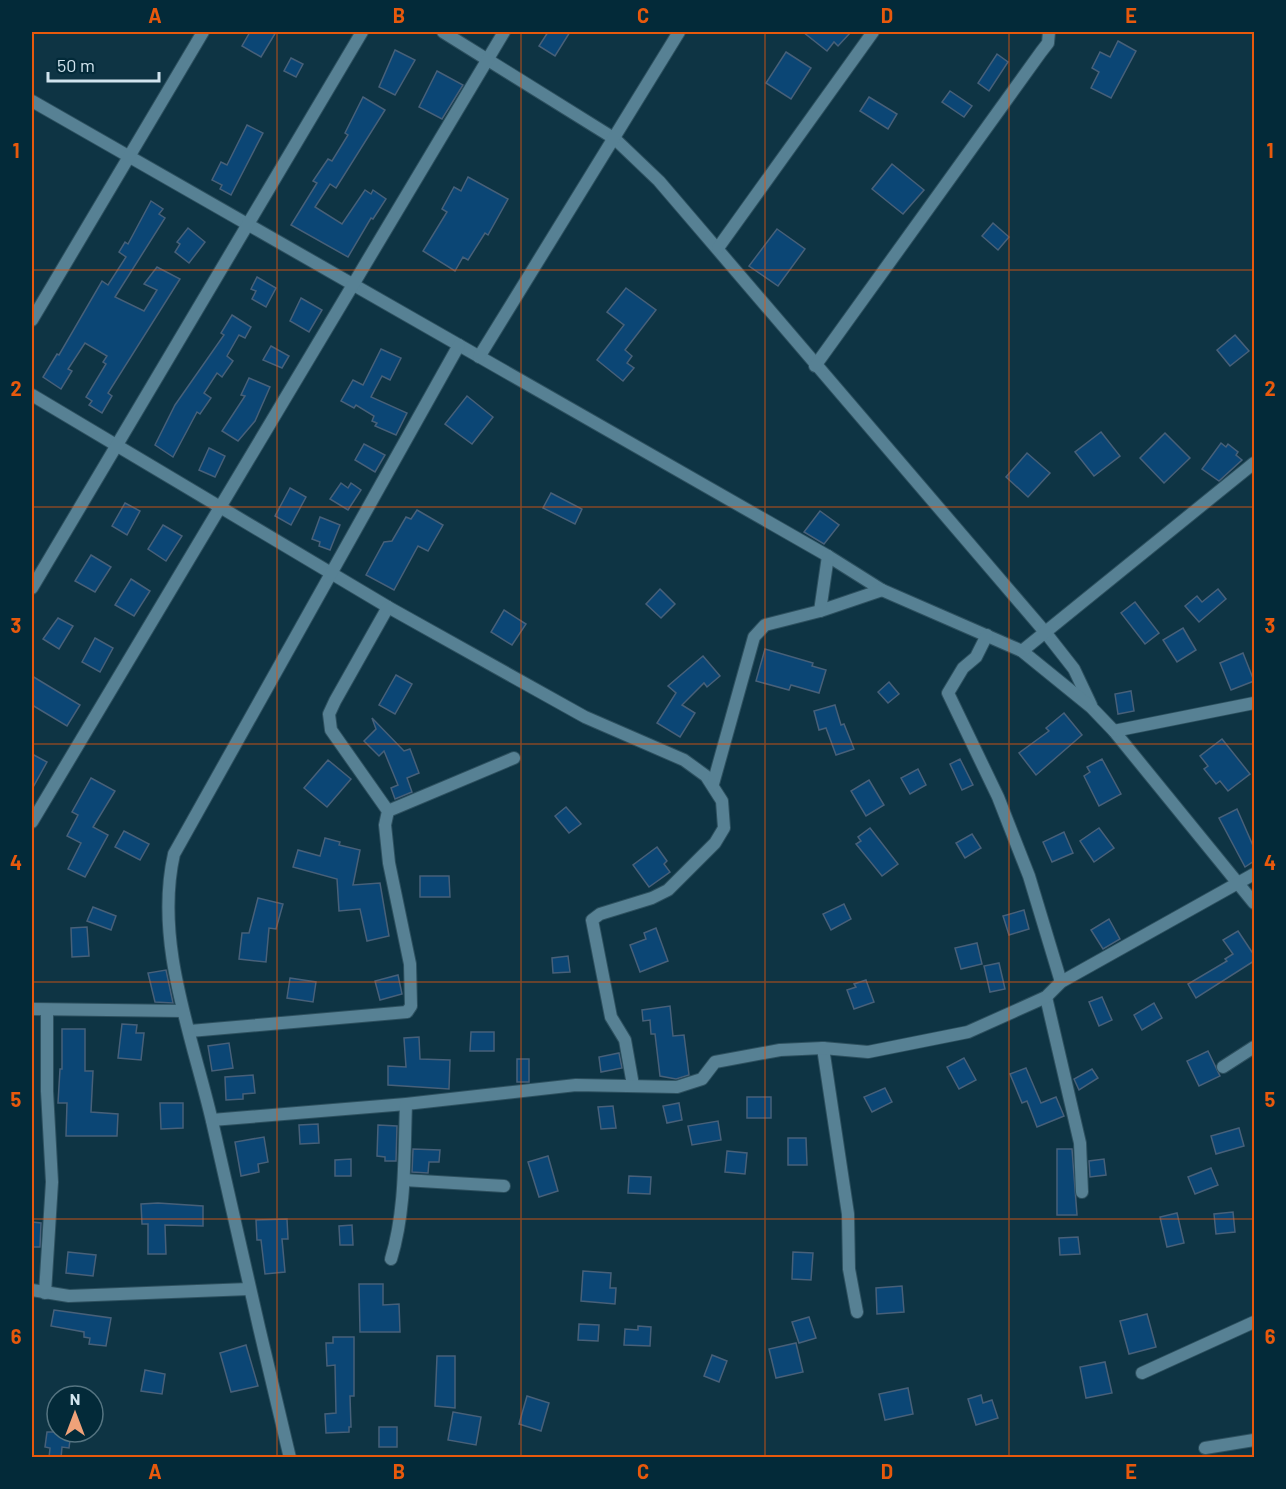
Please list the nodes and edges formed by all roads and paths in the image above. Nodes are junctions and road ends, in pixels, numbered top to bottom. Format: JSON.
{"nodes":[{"id":1,"x":203,"y":32,"type":"edge"},
{"id":2,"x":362,"y":32,"type":"edge"},
{"id":3,"x":443,"y":32,"type":"edge"},
{"id":4,"x":504,"y":32,"type":"edge"},
{"id":5,"x":679,"y":32,"type":"edge"},
{"id":6,"x":873,"y":32,"type":"edge"},
{"id":7,"x":1049,"y":32,"type":"edge"},
{"id":8,"x":488,"y":58,"type":"junction"},
{"id":9,"x":32,"y":101,"type":"edge"},
{"id":10,"x":615,"y":140,"type":"junction"},
{"id":11,"x":129,"y":156,"type":"junction"},
{"id":12,"x":247,"y":224,"type":"junction"},
{"id":13,"x":718,"y":248,"type":"junction"},
{"id":14,"x":353,"y":285,"type":"junction"},
{"id":15,"x":32,"y":320,"type":"edge"},
{"id":16,"x":459,"y":345,"type":"junction"},
{"id":17,"x":479,"y":357,"type":"junction"},
{"id":18,"x":815,"y":366,"type":"junction"},
{"id":19,"x":32,"y":394,"type":"edge"},
{"id":20,"x":116,"y":445,"type":"junction"},
{"id":21,"x":1254,"y":463,"type":"edge"},
{"id":22,"x":220,"y":507,"type":"junction"},
{"id":23,"x":828,"y":556,"type":"junction"},
{"id":24,"x":331,"y":573,"type":"junction"},
{"id":25,"x":32,"y":588,"type":"edge"},
{"id":26,"x":882,"y":590,"type":"junction"},
{"id":27,"x":388,"y":607,"type":"junction"},
{"id":28,"x":820,"y":611,"type":"junction"},
{"id":29,"x":1045,"y":632,"type":"junction"},
{"id":30,"x":987,"y":635,"type":"junction"},
{"id":31,"x":1022,"y":651,"type":"junction"},
{"id":32,"x":1254,"y":703,"type":"edge"},
{"id":33,"x":1091,"y":706,"type":"junction"},
{"id":34,"x":1114,"y":731,"type":"junction"},
{"id":35,"x":514,"y":758,"type":"dead end"},
{"id":36,"x":713,"y":784,"type":"junction"},
{"id":37,"x":388,"y":811,"type":"junction"},
{"id":38,"x":32,"y":822,"type":"edge"},
{"id":39,"x":1254,"y":874,"type":"edge"},
{"id":40,"x":1240,"y":882,"type":"junction"},
{"id":41,"x":1254,"y":903,"type":"edge"},
{"id":42,"x":1060,"y":982,"type":"junction"},
{"id":43,"x":1046,"y":997,"type":"junction"},
{"id":44,"x":32,"y":1009,"type":"edge"},
{"id":45,"x":47,"y":1010,"type":"junction"},
{"id":46,"x":183,"y":1011,"type":"junction"},
{"id":47,"x":190,"y":1031,"type":"junction"},
{"id":48,"x":1254,"y":1047,"type":"edge"},
{"id":49,"x":823,"y":1048,"type":"junction"},
{"id":50,"x":1223,"y":1067,"type":"dead end"},
{"id":51,"x":633,"y":1085,"type":"junction"},
{"id":52,"x":406,"y":1104,"type":"junction"},
{"id":53,"x":212,"y":1120,"type":"junction"},
{"id":54,"x":404,"y":1180,"type":"junction"},
{"id":55,"x":504,"y":1186,"type":"dead end"},
{"id":56,"x":1082,"y":1192,"type":"dead end"},
{"id":57,"x":391,"y":1259,"type":"dead end"},
{"id":58,"x":249,"y":1289,"type":"junction"},
{"id":59,"x":32,"y":1290,"type":"edge"},
{"id":60,"x":45,"y":1293,"type":"junction"},
{"id":61,"x":857,"y":1312,"type":"dead end"},
{"id":62,"x":1254,"y":1322,"type":"edge"},
{"id":63,"x":1142,"y":1373,"type":"dead end"},
{"id":64,"x":1254,"y":1440,"type":"edge"},
{"id":65,"x":1205,"y":1448,"type":"dead end"},
{"id":66,"x":293,"y":1457,"type":"edge"}],
"edges":[{"from":1,"to":11,"type":"street"},
{"from":2,"to":12,"type":"street"},
{"from":3,"to":8,"type":"street"},
{"from":4,"to":8,"type":"street"},
{"from":5,"to":10,"type":"street"},
{"from":6,"to":13,"type":"street"},
{"from":7,"to":18,"type":"street"},
{"from":8,"to":10,"type":"street"},
{"from":8,"to":14,"type":"street"},
{"from":9,"to":11,"type":"street"},
{"from":10,"to":13,"type":"street"},
{"from":10,"to":17,"type":"street"},
{"from":11,"to":12,"type":"street"},
{"from":11,"to":15,"type":"street"},
{"from":12,"to":14,"type":"street"},
{"from":12,"to":20,"type":"street"},
{"from":13,"to":18,"type":"street"},
{"from":14,"to":16,"type":"street"},
{"from":14,"to":22,"type":"street"},
{"from":16,"to":17,"type":"street"},
{"from":16,"to":24,"type":"street"},
{"from":17,"to":23,"type":"street"},
{"from":18,"to":29,"type":"street"},
{"from":19,"to":20,"type":"street"},
{"from":20,"to":22,"type":"street"},
{"from":20,"to":25,"type":"street"},
{"from":21,"to":29,"type":"street"},
{"from":22,"to":24,"type":"street"},
{"from":22,"to":38,"type":"street"},
{"from":23,"to":26,"type":"street"},
{"from":23,"to":28,"type":"street"},
{"from":24,"to":27,"type":"street"},
{"from":24,"to":46,"type":"street"},
{"from":26,"to":28,"type":"street"},
{"from":26,"to":30,"type":"street"},
{"from":27,"to":36,"type":"street"},
{"from":27,"to":37,"type":"street"},
{"from":28,"to":36,"type":"street"},
{"from":29,"to":31,"type":"street"},
{"from":29,"to":33,"type":"street"},
{"from":30,"to":31,"type":"street"},
{"from":30,"to":42,"type":"street"},
{"from":31,"to":33,"type":"street"},
{"from":32,"to":34,"type":"street"},
{"from":33,"to":34,"type":"street"},
{"from":34,"to":40,"type":"street"},
{"from":35,"to":37,"type":"street"},
{"from":36,"to":51,"type":"street"},
{"from":37,"to":47,"type":"street"},
{"from":39,"to":40,"type":"street"},
{"from":40,"to":41,"type":"street"},
{"from":40,"to":42,"type":"street"},
{"from":42,"to":43,"type":"street"},
{"from":43,"to":49,"type":"street"},
{"from":43,"to":56,"type":"street"},
{"from":44,"to":45,"type":"street"},
{"from":45,"to":46,"type":"street"},
{"from":45,"to":60,"type":"street"},
{"from":46,"to":47,"type":"street"},
{"from":47,"to":53,"type":"street"},
{"from":48,"to":50,"type":"street"},
{"from":49,"to":51,"type":"street"},
{"from":49,"to":61,"type":"street"},
{"from":51,"to":52,"type":"street"},
{"from":52,"to":53,"type":"street"},
{"from":52,"to":54,"type":"street"},
{"from":53,"to":58,"type":"street"},
{"from":54,"to":55,"type":"street"},
{"from":54,"to":57,"type":"street"},
{"from":58,"to":60,"type":"street"},
{"from":58,"to":66,"type":"street"},
{"from":59,"to":60,"type":"street"},
{"from":62,"to":63,"type":"street"},
{"from":64,"to":65,"type":"street"}]}
